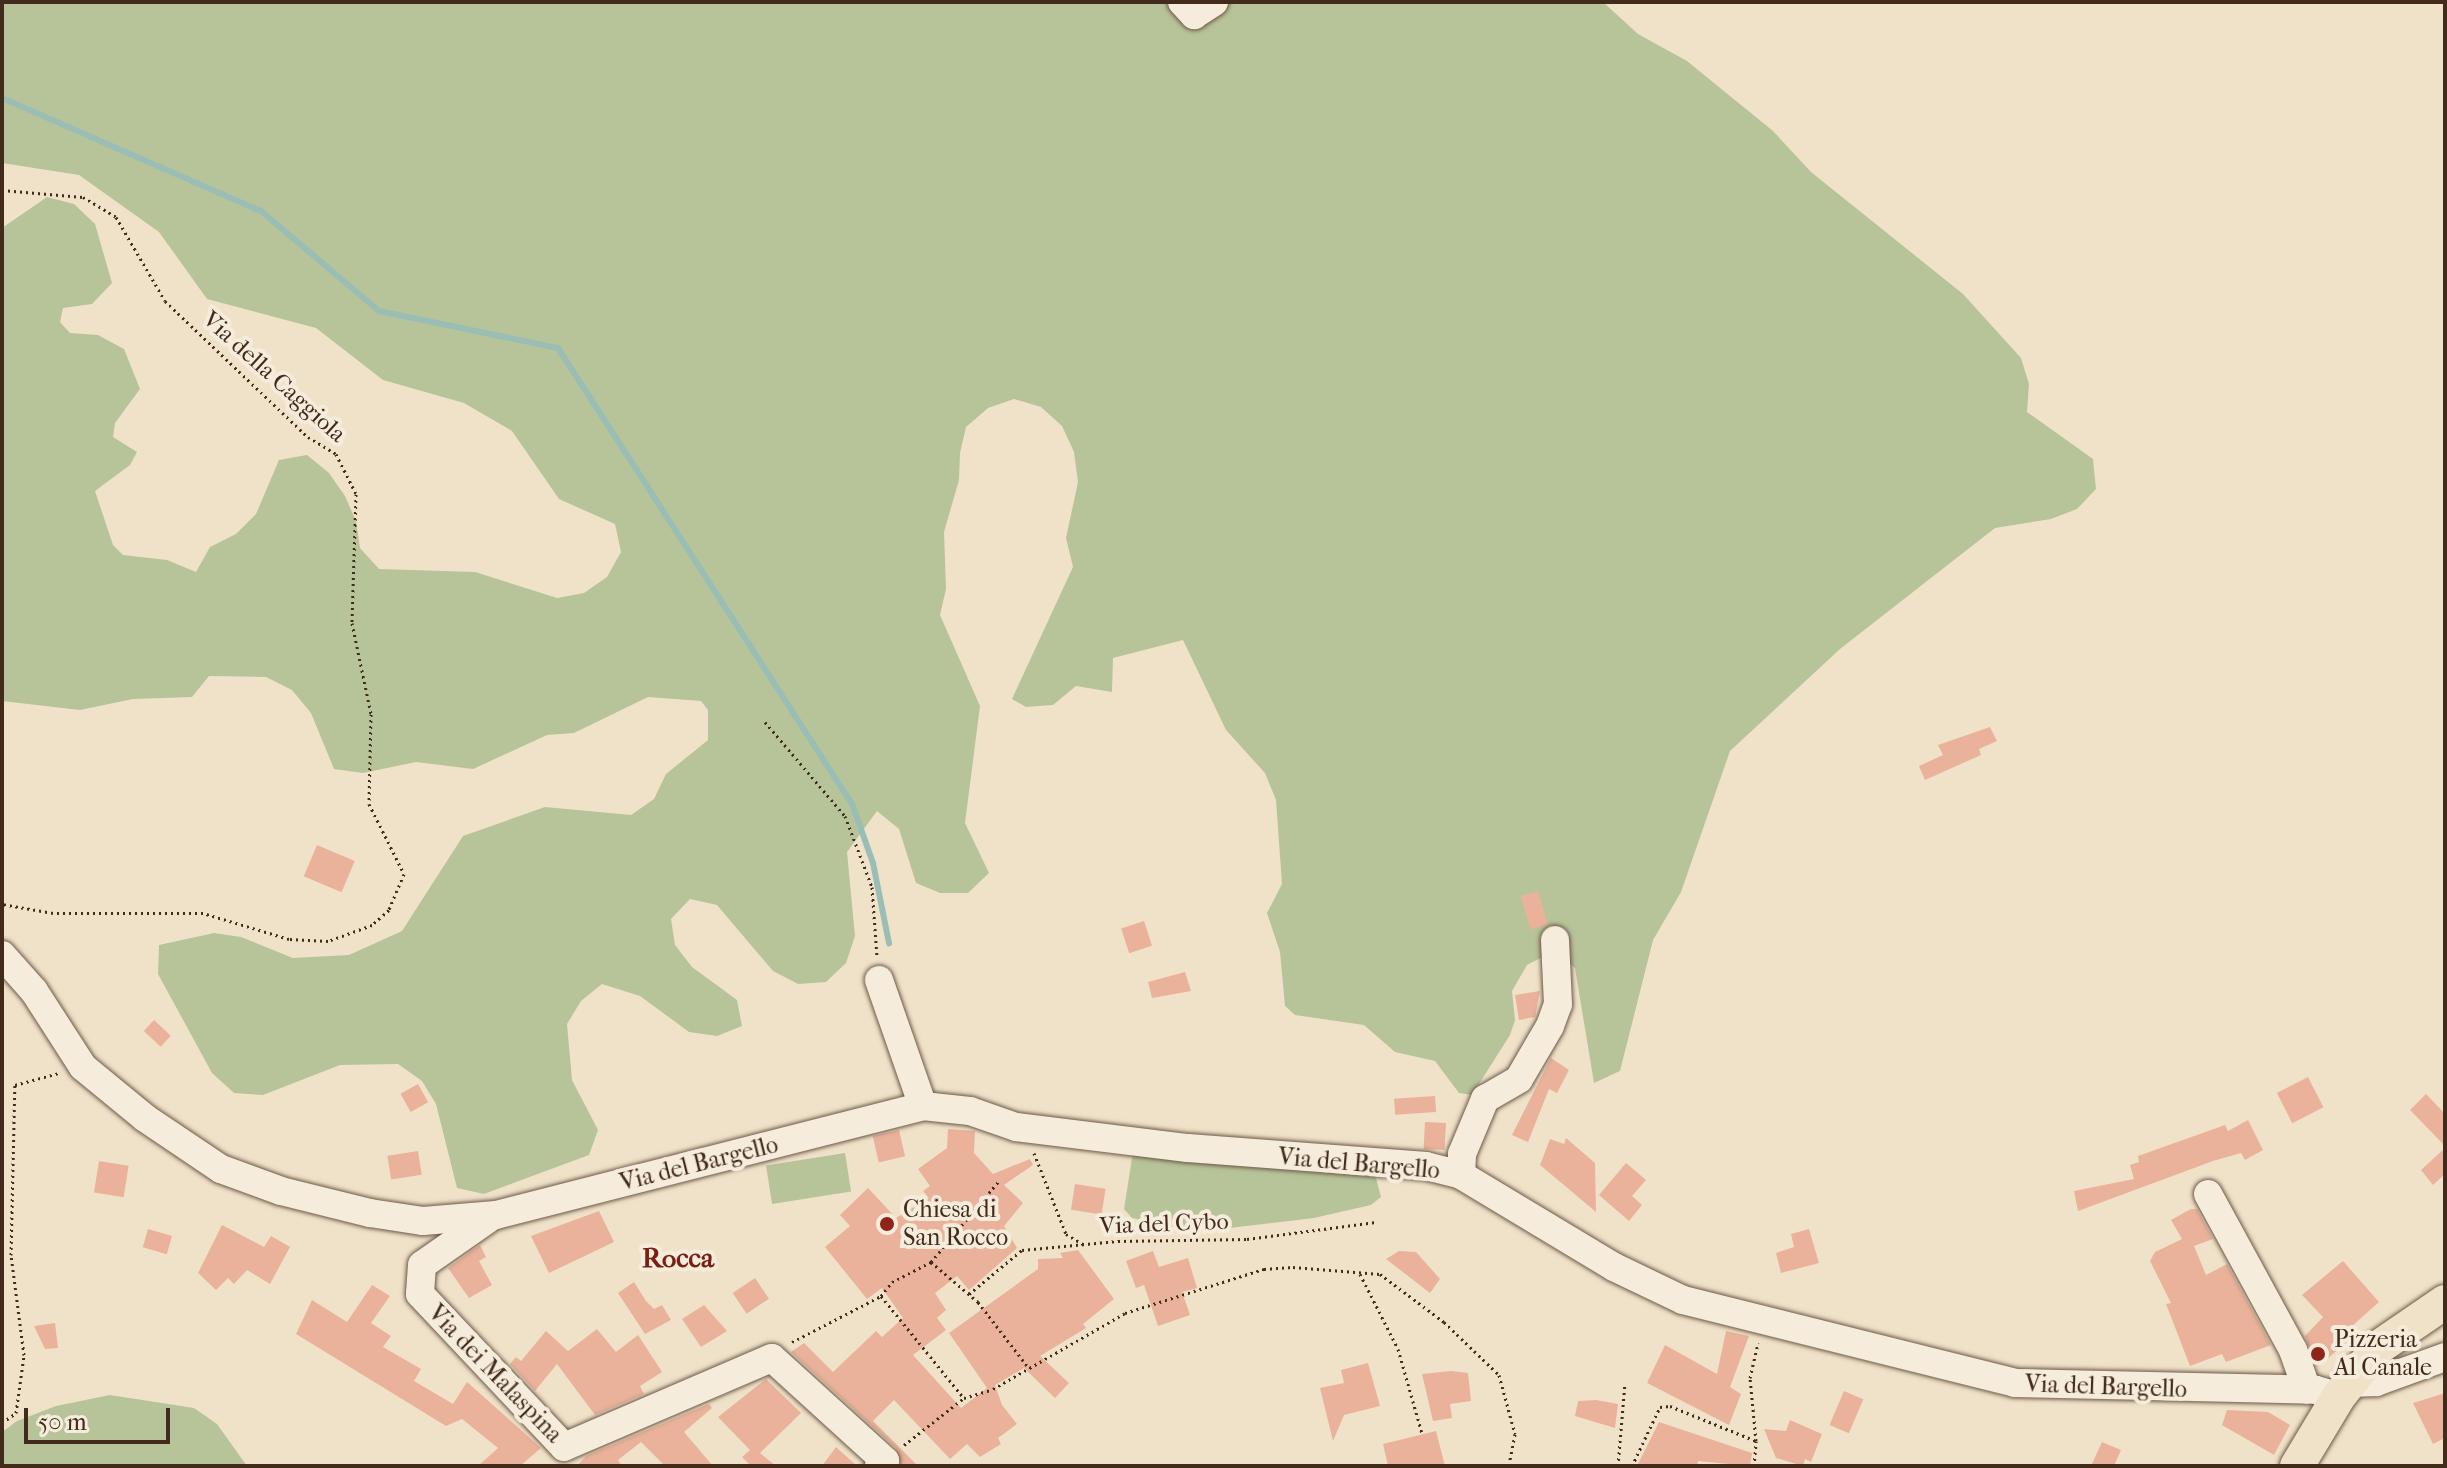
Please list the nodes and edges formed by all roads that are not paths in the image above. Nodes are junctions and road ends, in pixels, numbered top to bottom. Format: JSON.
{"nodes":[{"id":1,"x":1182,"y":2,"type":"edge"},
{"id":2,"x":1214,"y":2,"type":"edge"},
{"id":3,"x":1555,"y":940,"type":"dead end"},
{"id":4,"x":2,"y":955,"type":"edge"},
{"id":5,"x":879,"y":980,"type":"road end"},
{"id":6,"x":923,"y":1106,"type":"junction"},
{"id":7,"x":1461,"y":1175,"type":"junction"},
{"id":8,"x":2208,"y":1194,"type":"dead end"},
{"id":9,"x":496,"y":1215,"type":"junction"},
{"id":10,"x":2445,"y":1302,"type":"edge"},
{"id":11,"x":2445,"y":1357,"type":"edge"},
{"id":12,"x":2332,"y":1390,"type":"junction"},
{"id":13,"x":566,"y":1457,"type":"edge"},
{"id":14,"x":882,"y":1463,"type":"edge"},
{"id":15,"x":2297,"y":1466,"type":"edge"}],
"edges":[{"from":1,"to":2,"type":"street"},
{"from":3,"to":7,"type":"street"},
{"from":4,"to":9,"type":"street"},
{"from":5,"to":6,"type":"street"},
{"from":6,"to":7,"type":"street","name":"Via del Bargello"},
{"from":6,"to":9,"type":"street","name":"Via del Bargello"},
{"from":7,"to":12,"type":"street","name":"Via del Bargello"},
{"from":8,"to":12,"type":"street"},
{"from":9,"to":13,"type":"street","name":"Via dei Malaspina"},
{"from":10,"to":12,"type":"main road"},
{"from":11,"to":12,"type":"street","name":"Via del Bargello"},
{"from":12,"to":15,"type":"main road"},
{"from":13,"to":14,"type":"street","name":"Via dei Malaspina"}]}
